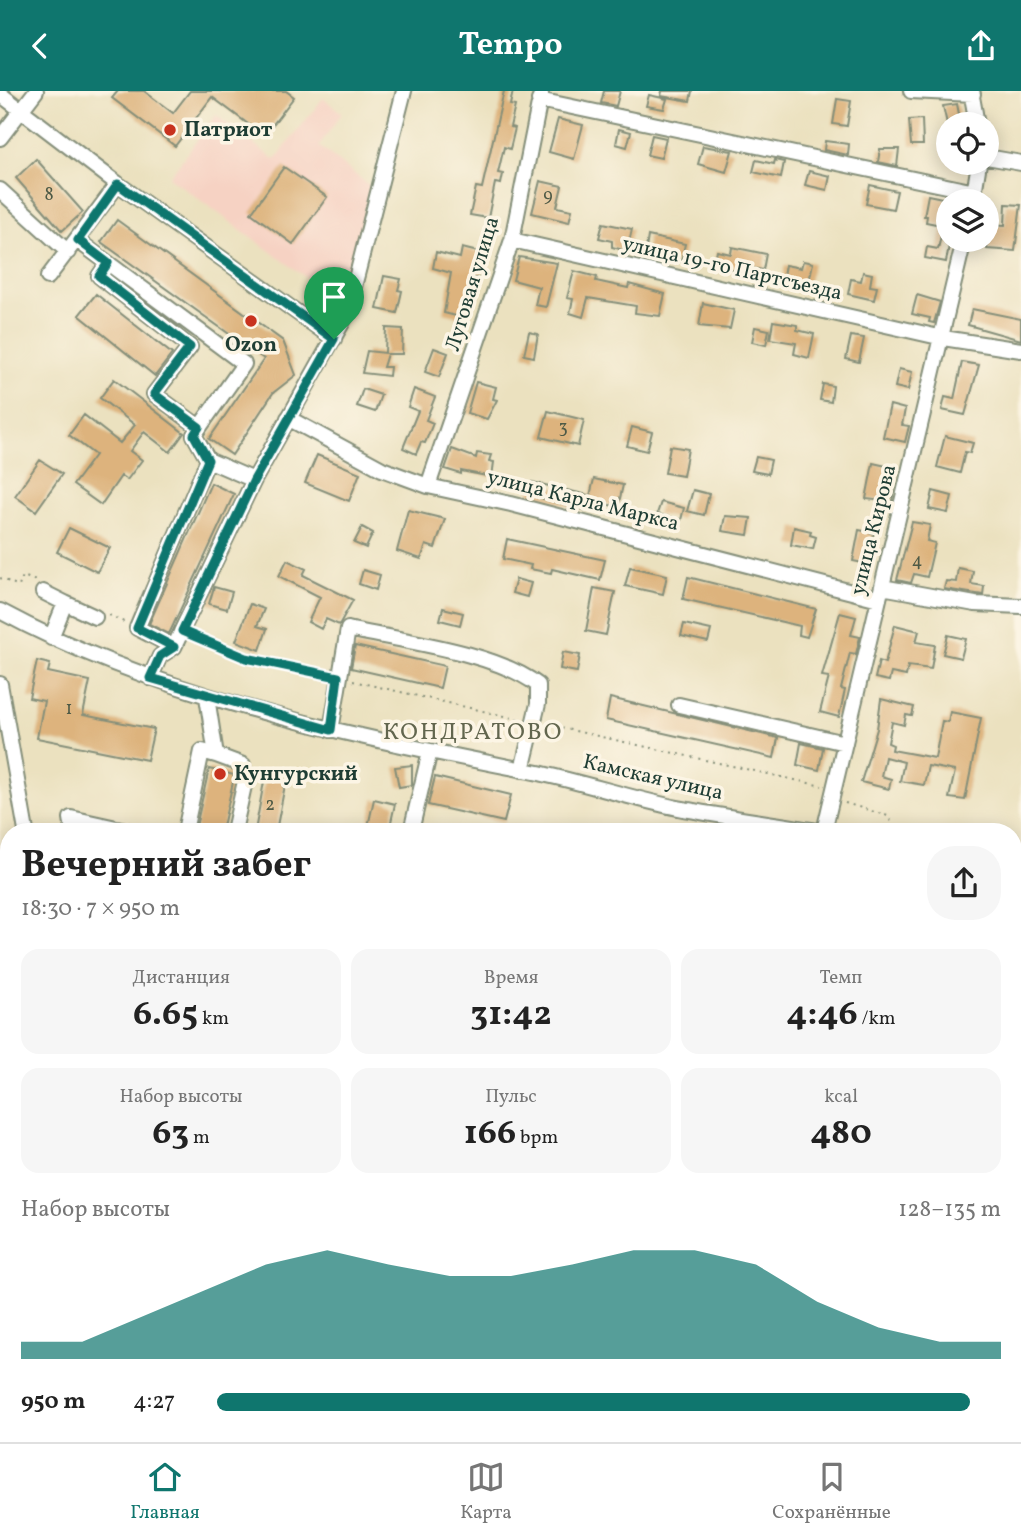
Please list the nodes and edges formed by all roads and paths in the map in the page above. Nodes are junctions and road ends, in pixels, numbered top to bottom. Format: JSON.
{"nodes":[{"id":1,"x":36,"y":91,"type":"edge"},
{"id":2,"x":404,"y":91,"type":"edge"},
{"id":3,"x":911,"y":91,"type":"edge"},
{"id":4,"x":972,"y":92,"type":"edge"},
{"id":5,"x":0,"y":94,"type":"edge"},
{"id":6,"x":540,"y":96,"type":"edge"},
{"id":7,"x":22,"y":110,"type":"junction"},
{"id":8,"x":975,"y":112,"type":"edge"},
{"id":9,"x":0,"y":138,"type":"edge"},
{"id":10,"x":999,"y":158,"type":"edge"},
{"id":11,"x":1021,"y":163,"type":"edge"},
{"id":12,"x":118,"y":184,"type":"junction"},
{"id":13,"x":940,"y":189,"type":"edge"},
{"id":14,"x":0,"y":190,"type":"edge"},
{"id":15,"x":78,"y":240,"type":"junction"},
{"id":16,"x":512,"y":240,"type":"junction"},
{"id":17,"x":68,"y":252,"type":"junction"},
{"id":18,"x":961,"y":252,"type":"edge"},
{"id":19,"x":108,"y":263,"type":"junction"},
{"id":20,"x":48,"y":277,"type":"dead end"},
{"id":21,"x":943,"y":338,"type":"junction"},
{"id":22,"x":334,"y":339,"type":"junction"},
{"id":23,"x":1021,"y":350,"type":"edge"},
{"id":24,"x":288,"y":418,"type":"junction"},
{"id":25,"x":199,"y":427,"type":"junction"},
{"id":26,"x":208,"y":460,"type":"junction"},
{"id":27,"x":254,"y":480,"type":"junction"},
{"id":28,"x":428,"y":486,"type":"junction"},
{"id":29,"x":0,"y":578,"type":"edge"},
{"id":30,"x":39,"y":586,"type":"joint"},
{"id":31,"x":880,"y":593,"type":"junction"},
{"id":32,"x":65,"y":603,"type":"junction"},
{"id":33,"x":1021,"y":606,"type":"edge"},
{"id":34,"x":0,"y":611,"type":"edge"},
{"id":35,"x":95,"y":617,"type":"joint"},
{"id":36,"x":137,"y":628,"type":"junction"},
{"id":37,"x":182,"y":631,"type":"junction"},
{"id":38,"x":51,"y":638,"type":"junction"},
{"id":39,"x":174,"y":647,"type":"junction"},
{"id":40,"x":338,"y":677,"type":"junction"},
{"id":41,"x":150,"y":678,"type":"junction"},
{"id":42,"x":0,"y":684,"type":"edge"},
{"id":43,"x":207,"y":697,"type":"junction"},
{"id":44,"x":678,"y":705,"type":"dead end"},
{"id":45,"x":534,"y":722,"type":"junction"},
{"id":46,"x":331,"y":730,"type":"junction"},
{"id":47,"x":845,"y":743,"type":"junction"},
{"id":48,"x":430,"y":751,"type":"junction"},
{"id":49,"x":216,"y":755,"type":"junction"},
{"id":50,"x":522,"y":770,"type":"junction"},
{"id":51,"x":834,"y":789,"type":"junction"},
{"id":52,"x":842,"y":802,"type":"dead end"},
{"id":53,"x":25,"y":823,"type":"edge"},
{"id":54,"x":72,"y":823,"type":"edge"},
{"id":55,"x":94,"y":823,"type":"edge"},
{"id":56,"x":187,"y":823,"type":"edge"},
{"id":57,"x":236,"y":823,"type":"edge"},
{"id":58,"x":413,"y":823,"type":"edge"},
{"id":59,"x":749,"y":823,"type":"edge"},
{"id":60,"x":826,"y":823,"type":"edge"},
{"id":61,"x":892,"y":823,"type":"edge"}],
"edges":[{"from":1,"to":7,"type":"street"},
{"from":2,"to":22,"type":"street"},
{"from":3,"to":4,"type":"street"},
{"from":4,"to":8,"type":"street"},
{"from":5,"to":7,"type":"street"},
{"from":6,"to":13,"type":"street"},
{"from":6,"to":16,"type":"street","name":"Луговая улица"},
{"from":7,"to":9,"type":"street"},
{"from":7,"to":12,"type":"street"},
{"from":10,"to":11,"type":"street"},
{"from":12,"to":15,"type":"street"},
{"from":12,"to":22,"type":"street"},
{"from":14,"to":17,"type":"street"},
{"from":15,"to":17,"type":"street"},
{"from":15,"to":19,"type":"street"},
{"from":16,"to":21,"type":"street","name":"улица 19-го Партсъезда"},
{"from":16,"to":28,"type":"street","name":"Луговая улица"},
{"from":17,"to":20,"type":"street"},
{"from":18,"to":21,"type":"street","name":"улица Кирова"},
{"from":19,"to":25,"type":"street"},
{"from":19,"to":25,"type":"street"},
{"from":21,"to":23,"type":"street","name":"улица 19-го Партсъезда"},
{"from":21,"to":31,"type":"street","name":"улица Кирова"},
{"from":22,"to":24,"type":"street"},
{"from":24,"to":27,"type":"street"},
{"from":24,"to":28,"type":"street","name":"улица Карла Маркса"},
{"from":25,"to":26,"type":"street"},
{"from":26,"to":27,"type":"street"},
{"from":26,"to":36,"type":"street"},
{"from":27,"to":37,"type":"street"},
{"from":28,"to":31,"type":"street","name":"улица Карла Маркса"},
{"from":29,"to":30,"type":"path"},
{"from":30,"to":32,"type":"street"},
{"from":31,"to":33,"type":"street","name":"улица Карла Маркса"},
{"from":31,"to":47,"type":"street","name":"улица Кирова"},
{"from":32,"to":35,"type":"street"},
{"from":32,"to":38,"type":"street"},
{"from":34,"to":38,"type":"street","name":"Камская улица"},
{"from":35,"to":36,"type":"path"},
{"from":36,"to":39,"type":"street"},
{"from":37,"to":39,"type":"street"},
{"from":37,"to":40,"type":"path"},
{"from":38,"to":41,"type":"street","name":"Камская улица"},
{"from":39,"to":41,"type":"street"},
{"from":40,"to":45,"type":"path"},
{"from":40,"to":45,"type":"street"},
{"from":40,"to":46,"type":"street"},
{"from":41,"to":43,"type":"street","name":"Камская улица"},
{"from":42,"to":53,"type":"street"},
{"from":43,"to":46,"type":"street","name":"Камская улица"},
{"from":43,"to":49,"type":"street"},
{"from":44,"to":47,"type":"street"},
{"from":45,"to":50,"type":"street"},
{"from":45,"to":51,"type":"path"},
{"from":46,"to":48,"type":"street","name":"Камская улица"},
{"from":47,"to":51,"type":"street","name":"улица Кирова"},
{"from":48,"to":50,"type":"street","name":"Камская улица"},
{"from":48,"to":58,"type":"street"},
{"from":49,"to":56,"type":"street"},
{"from":49,"to":57,"type":"street"},
{"from":50,"to":59,"type":"street","name":"Камская улица"},
{"from":51,"to":60,"type":"street","name":"улица Кирова"},
{"from":52,"to":61,"type":"path"},
{"from":54,"to":55,"type":"street"}]}
